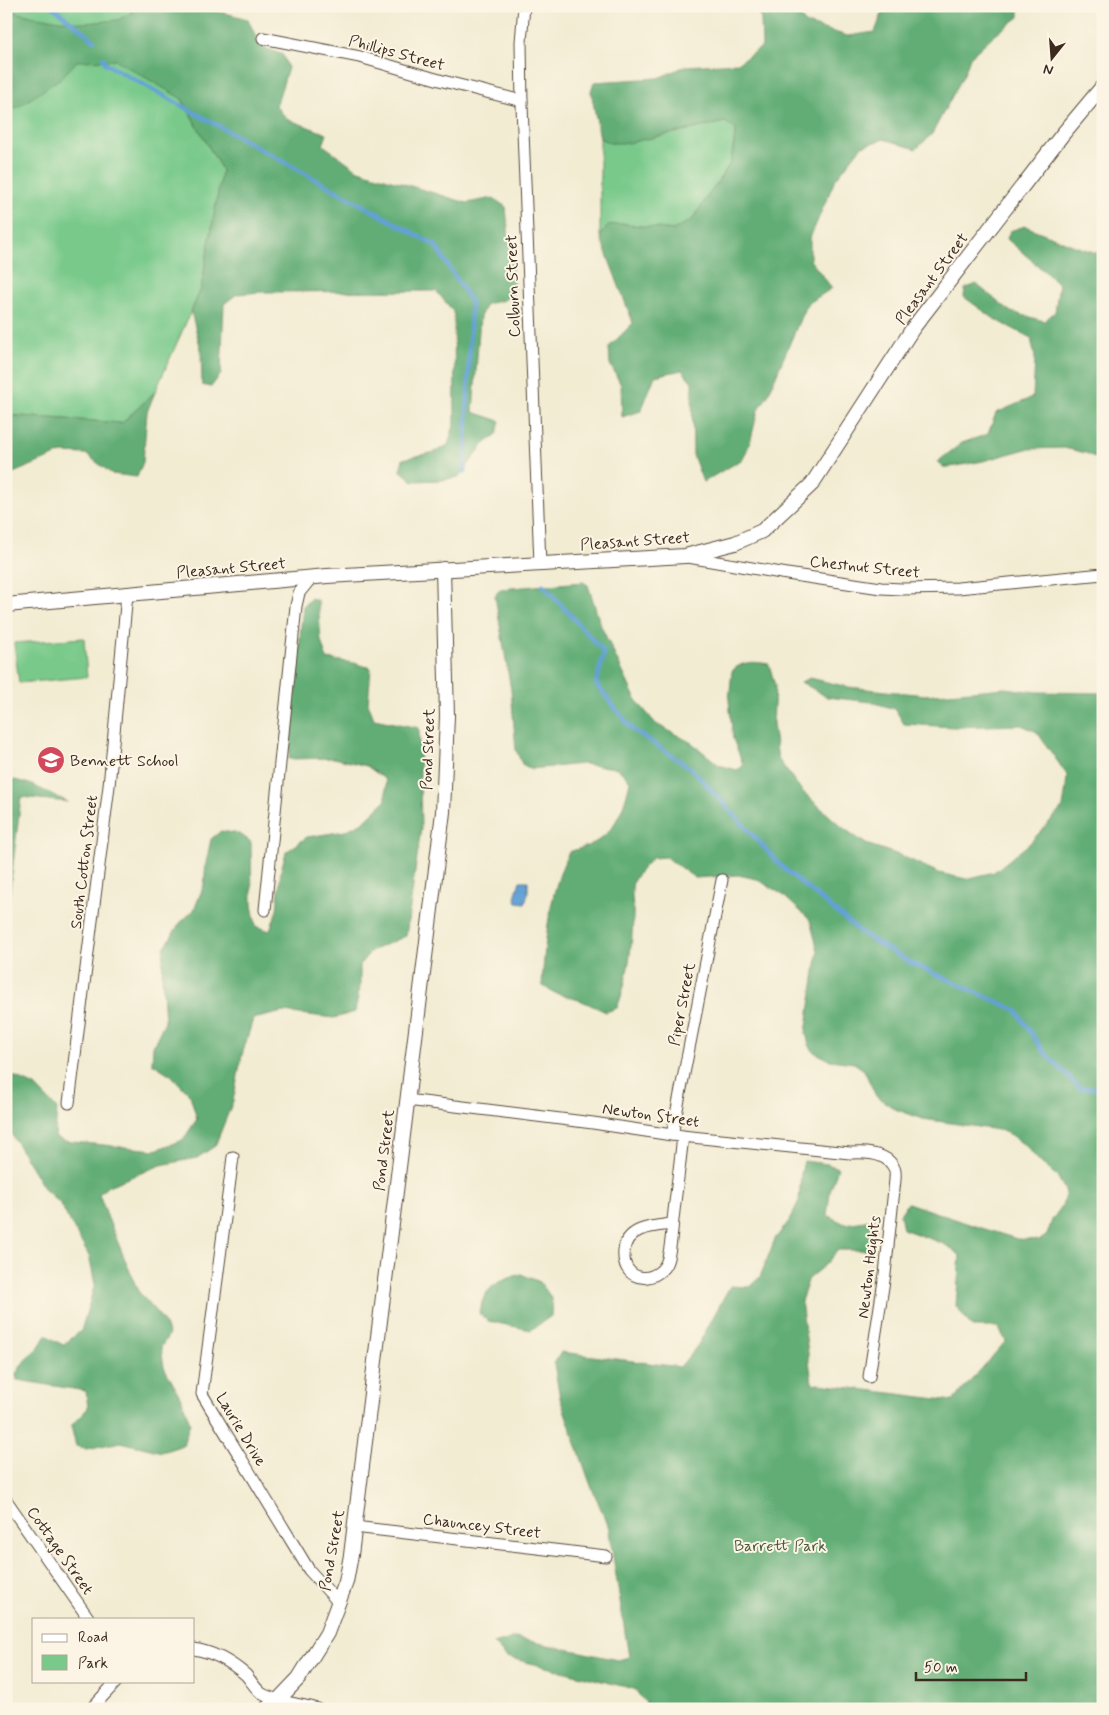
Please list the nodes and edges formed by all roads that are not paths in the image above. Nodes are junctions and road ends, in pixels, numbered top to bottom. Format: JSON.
{"nodes":[{"id":1,"x":524,"y":6,"type":"edge"},
{"id":2,"x":263,"y":38,"type":"dead end"},
{"id":3,"x":1103,"y":86,"type":"edge"},
{"id":4,"x":522,"y":101,"type":"junction"},
{"id":5,"x":685,"y":556,"type":"junction"},
{"id":6,"x":540,"y":564,"type":"junction"},
{"id":7,"x":443,"y":569,"type":"junction"},
{"id":8,"x":1103,"y":574,"type":"edge"},
{"id":9,"x":312,"y":577,"type":"junction"},
{"id":10,"x":127,"y":594,"type":"junction"},
{"id":11,"x":6,"y":605,"type":"edge"},
{"id":12,"x":722,"y":880,"type":"dead end"},
{"id":13,"x":266,"y":910,"type":"dead end"},
{"id":14,"x":407,"y":1100,"type":"junction"},
{"id":15,"x":69,"y":1103,"type":"dead end"},
{"id":16,"x":677,"y":1135,"type":"junction"},
{"id":17,"x":232,"y":1157,"type":"dead end"},
{"id":18,"x":890,"y":1162,"type":"joint"},
{"id":19,"x":672,"y":1224,"type":"junction"},
{"id":20,"x":869,"y":1377,"type":"dead end"},
{"id":21,"x":6,"y":1500,"type":"edge"},
{"id":22,"x":354,"y":1527,"type":"junction"},
{"id":23,"x":606,"y":1556,"type":"dead end"},
{"id":24,"x":339,"y":1604,"type":"junction"},
{"id":25,"x":88,"y":1618,"type":"edge"},
{"id":26,"x":195,"y":1649,"type":"edge"},
{"id":27,"x":116,"y":1682,"type":"edge"},
{"id":28,"x":278,"y":1700,"type":"junction"},
{"id":29,"x":91,"y":1709,"type":"edge"},
{"id":30,"x":266,"y":1709,"type":"edge"},
{"id":31,"x":318,"y":1709,"type":"edge"}],
"edges":[{"from":1,"to":4,"type":"street","name":"Colburn Street"},
{"from":2,"to":4,"type":"street","name":"Phillips Street"},
{"from":3,"to":5,"type":"street","name":"Pleasant Street"},
{"from":4,"to":6,"type":"street","name":"Colburn Street"},
{"from":5,"to":6,"type":"street","name":"Pleasant Street"},
{"from":5,"to":8,"type":"street","name":"Chestnut Street"},
{"from":6,"to":7,"type":"street","name":"Pleasant Street"},
{"from":7,"to":9,"type":"street","name":"Pleasant Street"},
{"from":7,"to":14,"type":"street","name":"Pond Street"},
{"from":9,"to":10,"type":"street","name":"Pleasant Street"},
{"from":9,"to":13,"type":"street"},
{"from":10,"to":11,"type":"street","name":"Pleasant Street"},
{"from":10,"to":15,"type":"street","name":"South Cotton Street"},
{"from":12,"to":16,"type":"street","name":"Piper Street"},
{"from":14,"to":16,"type":"street","name":"Newton Street"},
{"from":14,"to":22,"type":"street","name":"Pond Street"},
{"from":16,"to":18,"type":"street","name":"Newton Street"},
{"from":16,"to":19,"type":"street","name":"Piper Street"},
{"from":17,"to":24,"type":"street","name":"Laurie Drive"},
{"from":18,"to":20,"type":"street","name":"Newton Heights"},
{"from":19,"to":19,"type":"street"},
{"from":21,"to":25,"type":"street","name":"Cottage Street"},
{"from":22,"to":23,"type":"street","name":"Chauncey Street"},
{"from":22,"to":24,"type":"street","name":"Pond Street"},
{"from":24,"to":28,"type":"street","name":"Pond Street"},
{"from":26,"to":28,"type":"street"},
{"from":27,"to":29,"type":"street"},
{"from":28,"to":30,"type":"street","name":"Pond Street"},
{"from":28,"to":31,"type":"street"}]}
